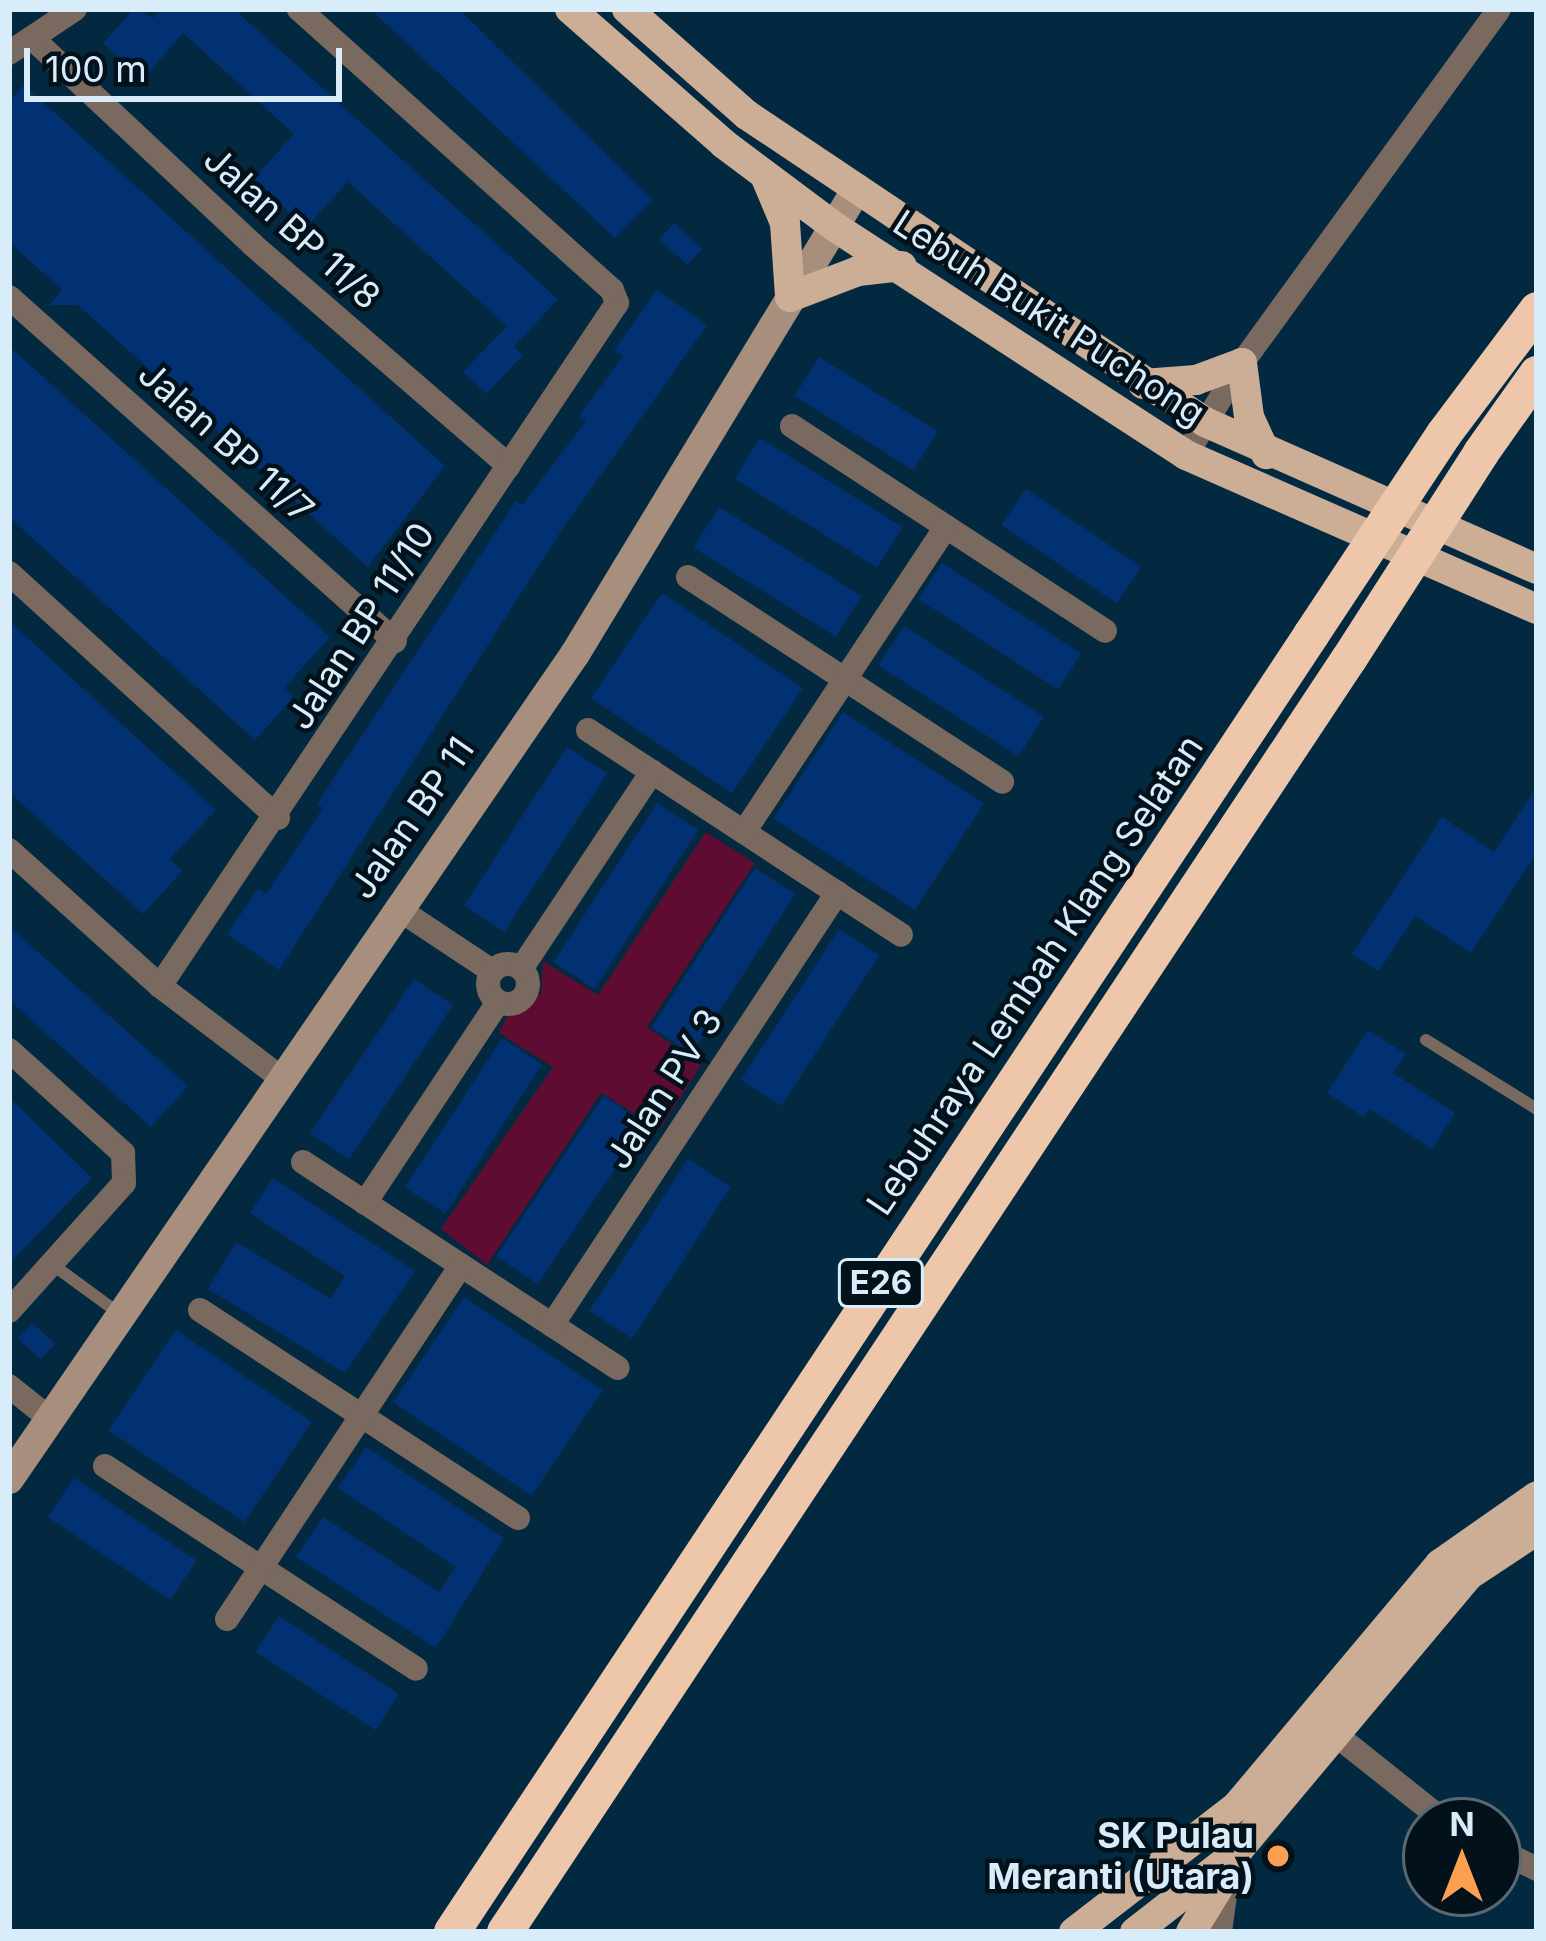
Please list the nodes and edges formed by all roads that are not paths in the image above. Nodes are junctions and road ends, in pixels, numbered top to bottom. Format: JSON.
{"nodes":[{"id":1,"x":75,"y":9,"type":"edge"},
{"id":2,"x":299,"y":9,"type":"edge"},
{"id":3,"x":570,"y":9,"type":"edge"},
{"id":4,"x":627,"y":9,"type":"edge"},
{"id":5,"x":1499,"y":9,"type":"edge"},
{"id":6,"x":32,"y":38,"type":"junction"},
{"id":7,"x":9,"y":53,"type":"edge"},
{"id":8,"x":762,"y":171,"type":"junction"},
{"id":9,"x":857,"y":189,"type":"junction"},
{"id":10,"x":835,"y":227,"type":"junction"},
{"id":11,"x":902,"y":266,"type":"junction"},
{"id":12,"x":9,"y":297,"type":"edge"},
{"id":13,"x":790,"y":297,"type":"junction"},
{"id":14,"x":1537,"y":310,"type":"edge"},
{"id":15,"x":1242,"y":363,"type":"junction"},
{"id":16,"x":1537,"y":374,"type":"edge"},
{"id":17,"x":1143,"y":384,"type":"junction"},
{"id":18,"x":1204,"y":422,"type":"junction"},
{"id":19,"x":792,"y":426,"type":"dead end"},
{"id":20,"x":1266,"y":454,"type":"junction"},
{"id":21,"x":1186,"y":455,"type":"junction"},
{"id":22,"x":509,"y":466,"type":"junction"},
{"id":23,"x":946,"y":526,"type":"junction"},
{"id":24,"x":1537,"y":569,"type":"edge"},
{"id":25,"x":9,"y":573,"type":"edge"},
{"id":26,"x":688,"y":577,"type":"dead end"},
{"id":27,"x":1537,"y":609,"type":"edge"},
{"id":28,"x":1105,"y":631,"type":"dead end"},
{"id":29,"x":395,"y":641,"type":"junction"},
{"id":30,"x":845,"y":679,"type":"junction"},
{"id":31,"x":588,"y":730,"type":"dead end"},
{"id":32,"x":652,"y":772,"type":"junction"},
{"id":33,"x":1002,"y":782,"type":"dead end"},
{"id":34,"x":278,"y":818,"type":"junction"},
{"id":35,"x":744,"y":832,"type":"junction"},
{"id":36,"x":9,"y":850,"type":"edge"},
{"id":37,"x":837,"y":893,"type":"junction"},
{"id":38,"x":397,"y":908,"type":"junction"},
{"id":39,"x":901,"y":935,"type":"dead end"},
{"id":40,"x":521,"y":969,"type":"junction"},
{"id":41,"x":492,"y":971,"type":"junction"},
{"id":42,"x":160,"y":986,"type":"junction"},
{"id":43,"x":498,"y":1001,"type":"junction"},
{"id":44,"x":1426,"y":1040,"type":"dead end"},
{"id":45,"x":9,"y":1050,"type":"edge"},
{"id":46,"x":280,"y":1076,"type":"junction"},
{"id":47,"x":1537,"y":1109,"type":"edge"},
{"id":48,"x":303,"y":1162,"type":"dead end"},
{"id":49,"x":365,"y":1203,"type":"junction"},
{"id":50,"x":53,"y":1265,"type":"junction"},
{"id":51,"x":461,"y":1266,"type":"junction"},
{"id":52,"x":200,"y":1310,"type":"dead end"},
{"id":53,"x":9,"y":1311,"type":"edge"},
{"id":54,"x":121,"y":1314,"type":"junction"},
{"id":55,"x":552,"y":1325,"type":"junction"},
{"id":56,"x":618,"y":1368,"type":"dead end"},
{"id":57,"x":9,"y":1386,"type":"edge"},
{"id":58,"x":362,"y":1416,"type":"junction"},
{"id":59,"x":49,"y":1418,"type":"junction"},
{"id":60,"x":15,"y":1458,"type":"edge"},
{"id":61,"x":105,"y":1466,"type":"dead end"},
{"id":62,"x":1533,"y":1496,"type":"edge"},
{"id":63,"x":518,"y":1518,"type":"dead end"},
{"id":64,"x":1537,"y":1530,"type":"edge"},
{"id":65,"x":261,"y":1568,"type":"junction"},
{"id":66,"x":227,"y":1619,"type":"dead end"},
{"id":67,"x":416,"y":1669,"type":"dead end"},
{"id":68,"x":1336,"y":1735,"type":"junction"},
{"id":69,"x":1414,"y":1797,"type":"edge"},
{"id":70,"x":1231,"y":1864,"type":"junction"},
{"id":71,"x":1125,"y":1924,"type":"edge"},
{"id":72,"x":452,"y":1932,"type":"edge"},
{"id":73,"x":505,"y":1932,"type":"edge"},
{"id":74,"x":1074,"y":1932,"type":"edge"},
{"id":75,"x":1191,"y":1932,"type":"edge"},
{"id":76,"x":1220,"y":1932,"type":"edge"}],
"edges":[{"from":1,"to":6,"type":"street"},
{"from":2,"to":22,"type":"street","name":"Jalan BP 11/10"},
{"from":3,"to":8,"type":"main road","name":"Lebuh Bukit Puchong"},
{"from":4,"to":9,"type":"main road","name":"Lebuh Bukit Puchong"},
{"from":5,"to":15,"type":"street"},
{"from":6,"to":7,"type":"street"},
{"from":6,"to":22,"type":"street","name":"Jalan BP 11/8"},
{"from":8,"to":10,"type":"main road","name":"Lebuh Bukit Puchong"},
{"from":8,"to":13,"type":"main road"},
{"from":9,"to":10,"type":"street","name":"Jalan BP 11"},
{"from":9,"to":17,"type":"main road","name":"Lebuh Bukit Puchong"},
{"from":10,"to":11,"type":"main road","name":"Lebuh Bukit Puchong"},
{"from":10,"to":13,"type":"street","name":"Jalan BP 11"},
{"from":11,"to":13,"type":"main road"},
{"from":11,"to":21,"type":"main road","name":"Lebuh Bukit Puchong"},
{"from":12,"to":29,"type":"street","name":"Jalan BP 11/7"},
{"from":13,"to":38,"type":"street","name":"Jalan BP 11"},
{"from":14,"to":72,"type":"highway","name":"Lebuhraya Lembah Klang Selatan","number":"E26","bridge":true},
{"from":15,"to":17,"type":"main road"},
{"from":15,"to":18,"type":"street"},
{"from":15,"to":20,"type":"main road"},
{"from":16,"to":73,"type":"highway","number":"E26","bridge":true},
{"from":17,"to":18,"type":"main road","name":"Lebuh Bukit Puchong"},
{"from":18,"to":20,"type":"main road","name":"Lebuh Bukit Puchong"},
{"from":18,"to":21,"type":"street"},
{"from":19,"to":23,"type":"street"},
{"from":20,"to":24,"type":"main road","name":"Lebuh Bukit Puchong"},
{"from":21,"to":27,"type":"main road","name":"Lebuh Bukit Puchong"},
{"from":22,"to":29,"type":"street","name":"Jalan BP 11/10"},
{"from":23,"to":28,"type":"street"},
{"from":23,"to":30,"type":"street"},
{"from":25,"to":34,"type":"street"},
{"from":26,"to":30,"type":"street"},
{"from":29,"to":34,"type":"street","name":"Jalan BP 11/10"},
{"from":30,"to":33,"type":"street"},
{"from":30,"to":35,"type":"street"},
{"from":31,"to":32,"type":"street"},
{"from":32,"to":35,"type":"street"},
{"from":32,"to":40,"type":"street"},
{"from":34,"to":42,"type":"street","name":"Jalan BP 11/10"},
{"from":35,"to":37,"type":"street"},
{"from":36,"to":42,"type":"street"},
{"from":37,"to":39,"type":"street"},
{"from":37,"to":55,"type":"street","name":"Jalan PV 3"},
{"from":38,"to":41,"type":"street"},
{"from":38,"to":46,"type":"street","name":"Jalan BP 11"},
{"from":40,"to":41,"type":"street"},
{"from":40,"to":43,"type":"street"},
{"from":41,"to":43,"type":"street"},
{"from":42,"to":46,"type":"street"},
{"from":43,"to":49,"type":"street"},
{"from":44,"to":47,"type":"lane"},
{"from":45,"to":50,"type":"street"},
{"from":46,"to":54,"type":"street","name":"Jalan BP 11"},
{"from":48,"to":49,"type":"street"},
{"from":49,"to":51,"type":"street"},
{"from":50,"to":53,"type":"street"},
{"from":50,"to":54,"type":"lane"},
{"from":51,"to":55,"type":"street"},
{"from":51,"to":58,"type":"street"},
{"from":52,"to":58,"type":"street"},
{"from":54,"to":59,"type":"street","name":"Jalan BP 11"},
{"from":55,"to":56,"type":"street"},
{"from":57,"to":59,"type":"street"},
{"from":58,"to":63,"type":"street"},
{"from":58,"to":65,"type":"street"},
{"from":59,"to":60,"type":"street","name":"Jalan BP 11"},
{"from":61,"to":65,"type":"street"},
{"from":62,"to":71,"type":"main road"},
{"from":64,"to":68,"type":"main road"},
{"from":65,"to":66,"type":"street"},
{"from":65,"to":67,"type":"street"},
{"from":68,"to":69,"type":"street"},
{"from":68,"to":70,"type":"main road"},
{"from":70,"to":71,"type":"main road"},
{"from":70,"to":75,"type":"main road"},
{"from":70,"to":76,"type":"street"},
{"from":71,"to":74,"type":"main road"}]}
